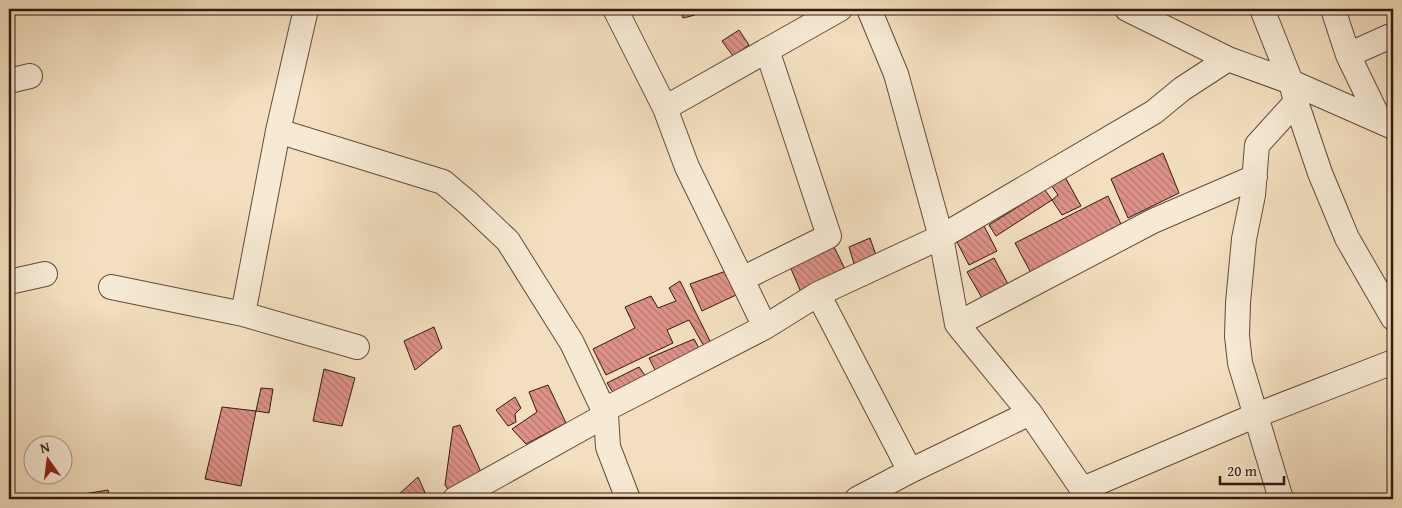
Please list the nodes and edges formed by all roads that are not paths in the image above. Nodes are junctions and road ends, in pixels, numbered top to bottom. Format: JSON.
{"nodes":[{"id":1,"x":306,"y":9,"type":"edge"},
{"id":2,"x":615,"y":9,"type":"edge"},
{"id":3,"x":840,"y":9,"type":"edge"},
{"id":4,"x":869,"y":9,"type":"edge"},
{"id":5,"x":1127,"y":9,"type":"edge"},
{"id":6,"x":1262,"y":9,"type":"edge"},
{"id":7,"x":1333,"y":9,"type":"edge"},
{"id":8,"x":1393,"y":35,"type":"edge"},
{"id":9,"x":767,"y":50,"type":"junction"},
{"id":10,"x":1348,"y":55,"type":"junction"},
{"id":11,"x":1228,"y":59,"type":"junction"},
{"id":12,"x":1294,"y":92,"type":"junction"},
{"id":13,"x":665,"y":108,"type":"junction"},
{"id":14,"x":1387,"y":124,"type":"edge"},
{"id":15,"x":278,"y":131,"type":"junction"},
{"id":16,"x":1254,"y":176,"type":"junction"},
{"id":17,"x":941,"y":237,"type":"junction"},
{"id":18,"x":45,"y":274,"type":"dead end"},
{"id":19,"x":742,"y":279,"type":"junction"},
{"id":20,"x":9,"y":282,"type":"edge"},
{"id":21,"x":111,"y":287,"type":"dead end"},
{"id":22,"x":818,"y":294,"type":"junction"},
{"id":23,"x":243,"y":314,"type":"junction"},
{"id":24,"x":1393,"y":317,"type":"edge"},
{"id":25,"x":958,"y":324,"type":"junction"},
{"id":26,"x":765,"y":327,"type":"junction"},
{"id":27,"x":357,"y":347,"type":"dead end"},
{"id":28,"x":1393,"y":362,"type":"edge"},
{"id":29,"x":1030,"y":413,"type":"junction"},
{"id":30,"x":606,"y":415,"type":"junction"},
{"id":31,"x":1254,"y":416,"type":"junction"},
{"id":32,"x":910,"y":471,"type":"junction"},
{"id":33,"x":1086,"y":494,"type":"edge"},
{"id":34,"x":455,"y":499,"type":"edge"},
{"id":35,"x":628,"y":499,"type":"edge"},
{"id":36,"x":857,"y":499,"type":"edge"},
{"id":37,"x":1281,"y":499,"type":"edge"}],
"edges":[{"from":1,"to":15,"type":"street"},
{"from":2,"to":13,"type":"street"},
{"from":3,"to":9,"type":"street"},
{"from":4,"to":17,"type":"street"},
{"from":5,"to":11,"type":"street"},
{"from":6,"to":12,"type":"street"},
{"from":7,"to":10,"type":"street"},
{"from":8,"to":10,"type":"street"},
{"from":9,"to":13,"type":"street"},
{"from":9,"to":19,"type":"street"},
{"from":10,"to":14,"type":"street"},
{"from":11,"to":12,"type":"street"},
{"from":11,"to":17,"type":"street"},
{"from":12,"to":14,"type":"street"},
{"from":12,"to":16,"type":"street"},
{"from":12,"to":24,"type":"street"},
{"from":13,"to":19,"type":"street"},
{"from":15,"to":23,"type":"street"},
{"from":15,"to":30,"type":"street"},
{"from":16,"to":25,"type":"street"},
{"from":16,"to":31,"type":"street"},
{"from":17,"to":22,"type":"street"},
{"from":17,"to":25,"type":"street"},
{"from":18,"to":20,"type":"street"},
{"from":19,"to":26,"type":"street"},
{"from":21,"to":23,"type":"street"},
{"from":22,"to":26,"type":"street"},
{"from":22,"to":32,"type":"street"},
{"from":23,"to":27,"type":"street"},
{"from":25,"to":29,"type":"street"},
{"from":26,"to":30,"type":"street"},
{"from":28,"to":31,"type":"street"},
{"from":29,"to":32,"type":"street"},
{"from":29,"to":33,"type":"street"},
{"from":30,"to":34,"type":"street"},
{"from":30,"to":35,"type":"street"},
{"from":31,"to":33,"type":"street"},
{"from":31,"to":37,"type":"street"},
{"from":32,"to":36,"type":"street"}]}
